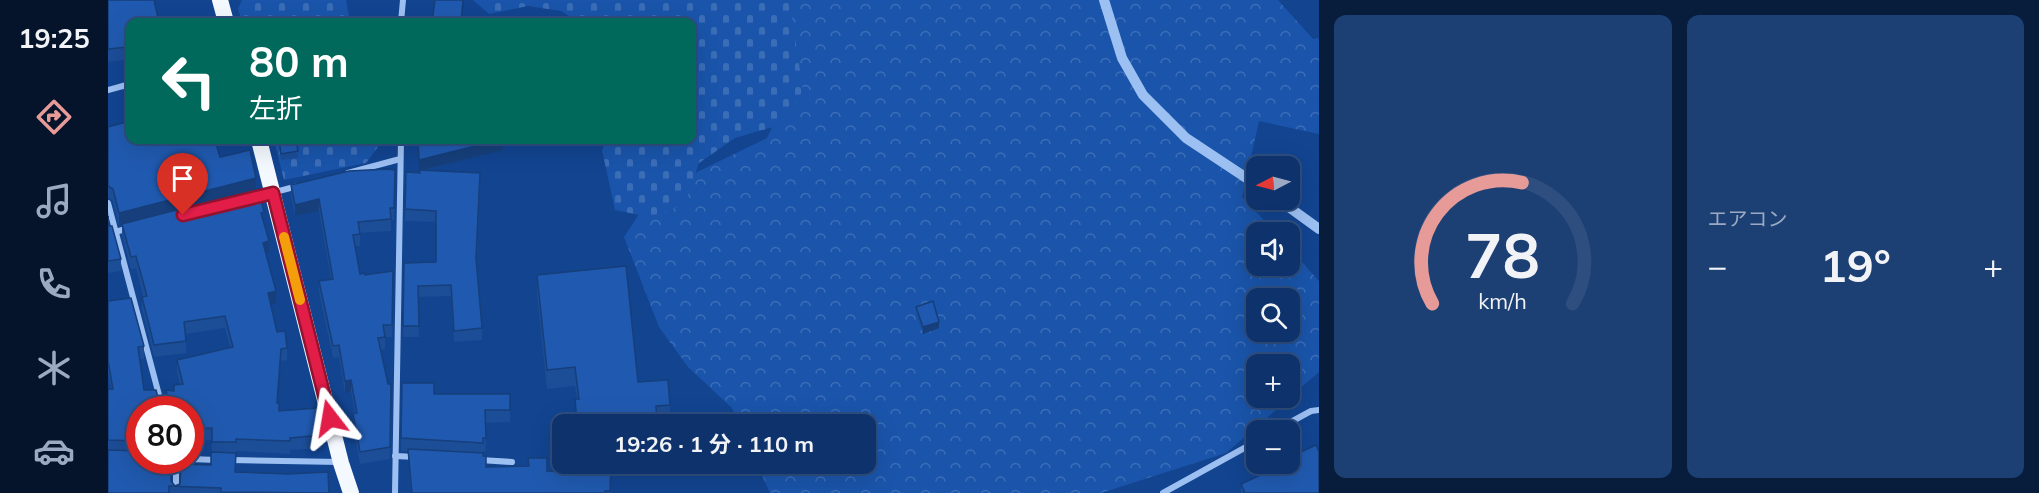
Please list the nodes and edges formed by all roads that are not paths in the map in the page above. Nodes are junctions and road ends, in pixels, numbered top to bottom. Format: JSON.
{"nodes":[{"id":1,"x":220,"y":0,"type":"edge"},
{"id":2,"x":403,"y":0,"type":"edge"},
{"id":3,"x":1104,"y":0,"type":"edge"},
{"id":4,"x":225,"y":18,"type":"edge"},
{"id":5,"x":401,"y":18,"type":"edge"},
{"id":6,"x":126,"y":85,"type":"edge"},
{"id":7,"x":108,"y":90,"type":"edge"},
{"id":8,"x":260,"y":144,"type":"edge"},
{"id":9,"x":401,"y":144,"type":"edge"},
{"id":10,"x":400,"y":159,"type":"junction"},
{"id":11,"x":342,"y":174,"type":"edge"},
{"id":12,"x":1246,"y":178,"type":"edge"},
{"id":13,"x":308,"y":184,"type":"edge"},
{"id":14,"x":273,"y":193,"type":"junction"},
{"id":15,"x":239,"y":201,"type":"edge"},
{"id":16,"x":108,"y":203,"type":"edge"},
{"id":17,"x":1293,"y":210,"type":"edge"},
{"id":18,"x":138,"y":226,"type":"edge"},
{"id":19,"x":1319,"y":229,"type":"edge"},
{"id":20,"x":116,"y":231,"type":"junction"},
{"id":21,"x":108,"y":234,"type":"edge"},
{"id":22,"x":159,"y":396,"type":"edge"},
{"id":23,"x":1319,"y":410,"type":"edge"},
{"id":24,"x":1294,"y":420,"type":"edge"},
{"id":25,"x":1246,"y":447,"type":"edge"},
{"id":26,"x":395,"y":456,"type":"junction"},
{"id":27,"x":419,"y":457,"type":"edge"},
{"id":28,"x":204,"y":459,"type":"edge"},
{"id":29,"x":477,"y":460,"type":"edge"},
{"id":30,"x":341,"y":462,"type":"junction"},
{"id":31,"x":512,"y":462,"type":"dead end"},
{"id":32,"x":176,"y":474,"type":"edge"},
{"id":33,"x":176,"y":493,"type":"edge"},
{"id":34,"x":351,"y":493,"type":"edge"},
{"id":35,"x":394,"y":493,"type":"edge"},
{"id":36,"x":1163,"y":493,"type":"edge"}],
"edges":[{"from":1,"to":4,"type":"highway"},
{"from":2,"to":5,"type":"street"},
{"from":3,"to":12,"type":"street"},
{"from":6,"to":7,"type":"street"},
{"from":8,"to":14,"type":"highway"},
{"from":9,"to":10,"type":"street"},
{"from":10,"to":11,"type":"street"},
{"from":10,"to":26,"type":"street"},
{"from":13,"to":14,"type":"street"},
{"from":14,"to":15,"type":"street"},
{"from":14,"to":30,"type":"highway"},
{"from":16,"to":20,"type":"street"},
{"from":17,"to":19,"type":"street"},
{"from":18,"to":20,"type":"street"},
{"from":20,"to":21,"type":"street"},
{"from":20,"to":22,"type":"street"},
{"from":23,"to":24,"type":"street"},
{"from":25,"to":36,"type":"street"},
{"from":26,"to":27,"type":"street"},
{"from":26,"to":35,"type":"street"},
{"from":28,"to":30,"type":"street"},
{"from":29,"to":31,"type":"street"},
{"from":30,"to":34,"type":"highway"},
{"from":32,"to":33,"type":"street"}]}
